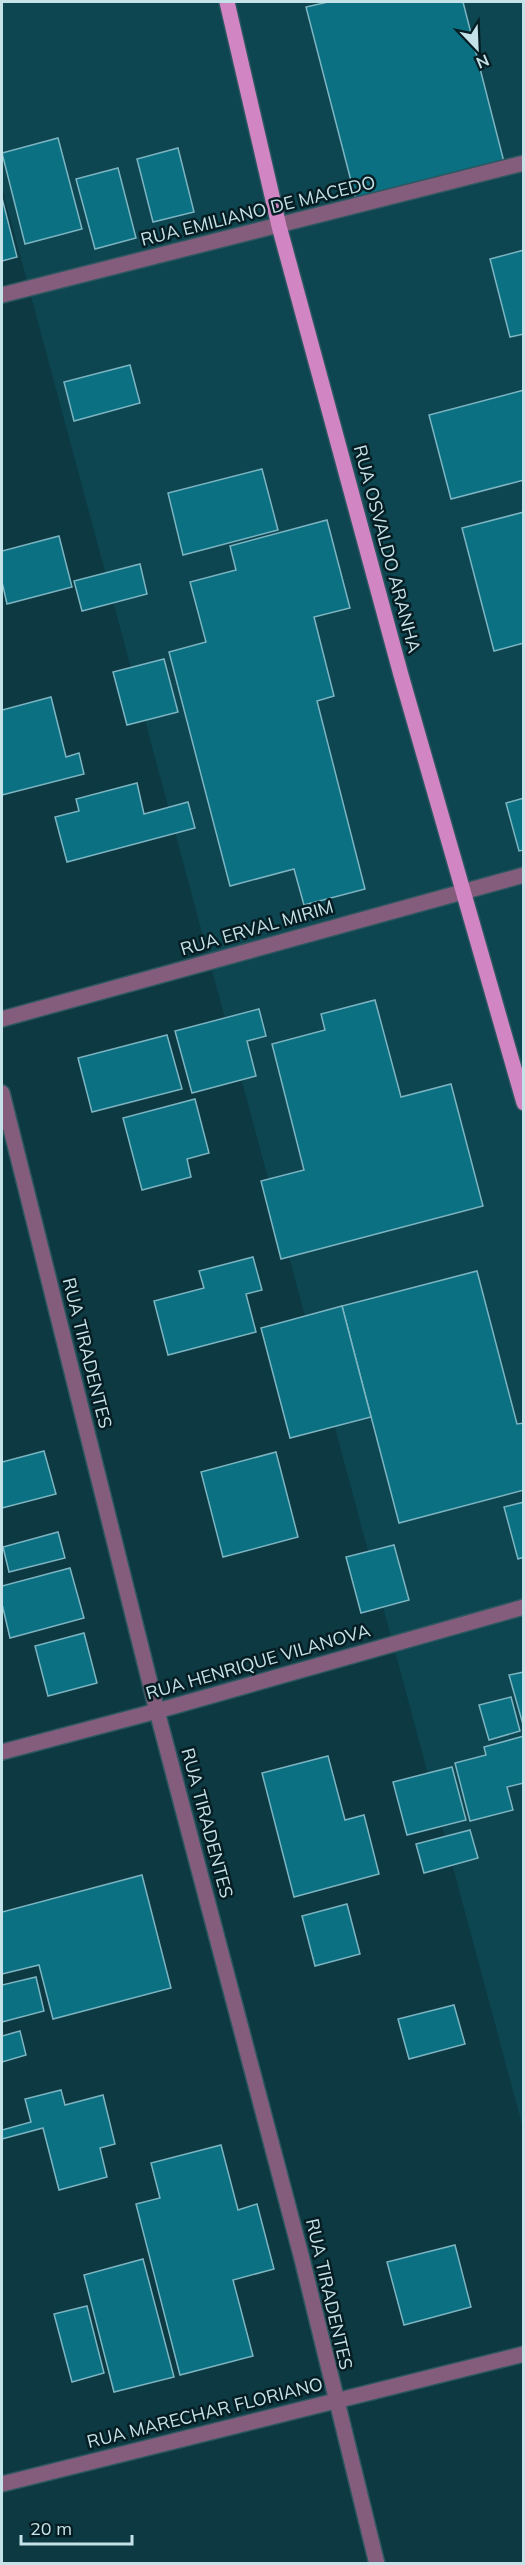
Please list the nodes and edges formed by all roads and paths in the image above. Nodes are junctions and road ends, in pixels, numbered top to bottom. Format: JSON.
{"nodes":[{"id":1,"x":228,"y":2,"type":"edge"},
{"id":2,"x":524,"y":163,"type":"edge"},
{"id":3,"x":279,"y":226,"type":"junction"},
{"id":4,"x":2,"y":295,"type":"edge"},
{"id":5,"x":524,"y":875,"type":"edge"},
{"id":6,"x":463,"y":891,"type":"junction"},
{"id":7,"x":2,"y":1019,"type":"edge"},
{"id":8,"x":2,"y":1093,"type":"edge"},
{"id":9,"x":524,"y":1103,"type":"edge"},
{"id":10,"x":524,"y":1607,"type":"edge"},
{"id":11,"x":157,"y":1711,"type":"junction"},
{"id":12,"x":2,"y":1752,"type":"edge"},
{"id":13,"x":524,"y":2354,"type":"edge"},
{"id":14,"x":335,"y":2400,"type":"junction"},
{"id":15,"x":2,"y":2484,"type":"edge"},
{"id":16,"x":377,"y":2564,"type":"edge"}],
"edges":[{"from":1,"to":3,"type":"main road","name":"RUA OSVALDO ARANHA"},
{"from":2,"to":3,"type":"street","name":"RUA EMILIANO DE MACEDO"},
{"from":3,"to":4,"type":"street","name":"RUA EMILIANO DE MACEDO"},
{"from":3,"to":6,"type":"main road","name":"RUA OSVALDO ARANHA"},
{"from":5,"to":6,"type":"street","name":"RUA ERVAL MIRIM"},
{"from":6,"to":7,"type":"street","name":"RUA ERVAL MIRIM"},
{"from":6,"to":9,"type":"main road","name":"RUA OSVALDO ARANHA"},
{"from":8,"to":11,"type":"street","name":"RUA TIRADENTES"},
{"from":10,"to":11,"type":"street","name":"RUA HENRIQUE VILANOVA"},
{"from":11,"to":12,"type":"street","name":"RUA HENRIQUE VILANOVA"},
{"from":11,"to":14,"type":"street","name":"RUA TIRADENTES"},
{"from":13,"to":14,"type":"street","name":"RUA MARECHAR FLORIANO"},
{"from":14,"to":15,"type":"street","name":"RUA MARECHAR FLORIANO"},
{"from":14,"to":16,"type":"street","name":"RUA TIRADENTES"}]}
